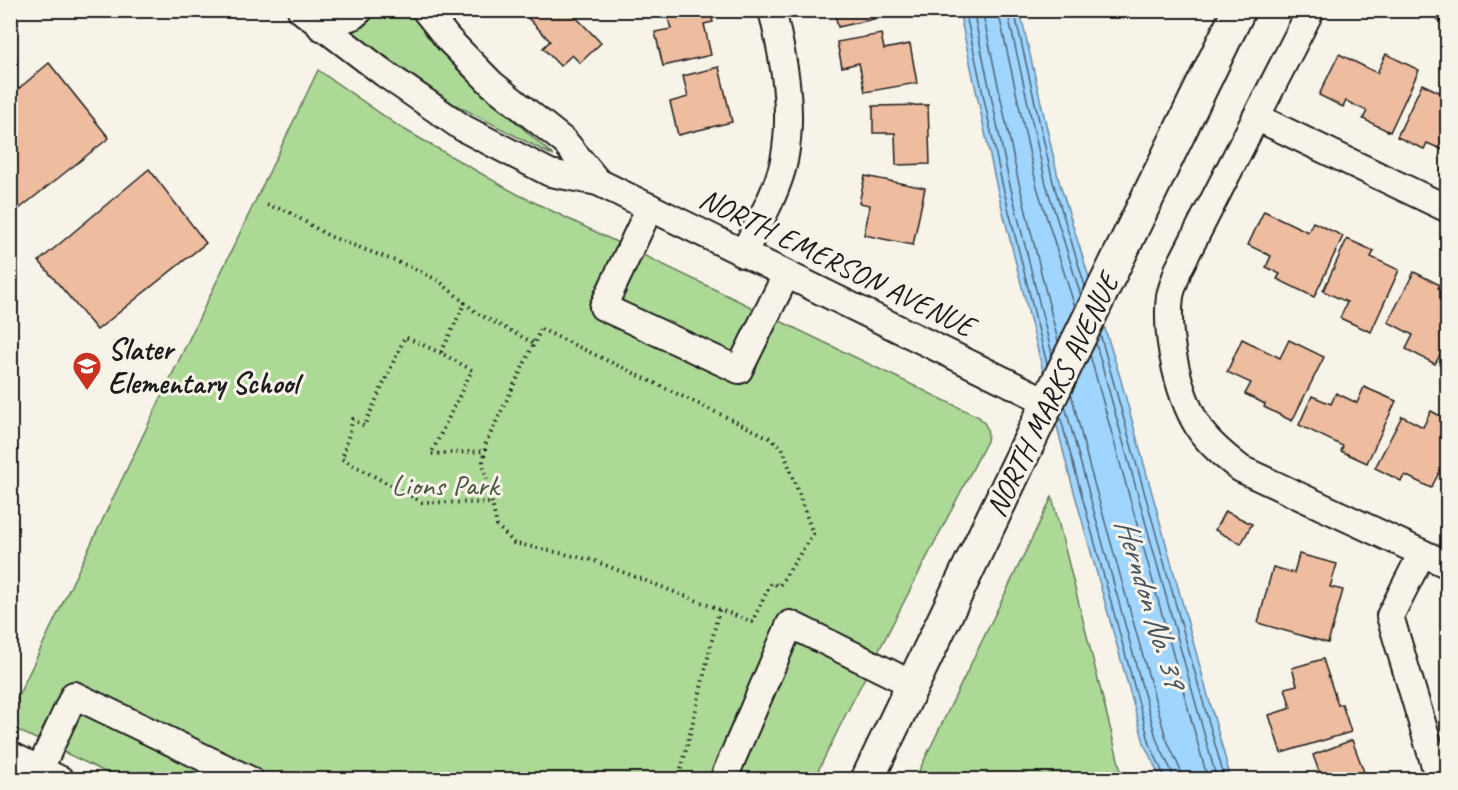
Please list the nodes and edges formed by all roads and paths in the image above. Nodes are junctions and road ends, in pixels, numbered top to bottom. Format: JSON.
{"nodes":[{"id":1,"x":301,"y":10,"type":"edge"},
{"id":2,"x":360,"y":10,"type":"edge"},
{"id":3,"x":425,"y":10,"type":"edge"},
{"id":4,"x":772,"y":10,"type":"edge"},
{"id":5,"x":1239,"y":10,"type":"edge"},
{"id":6,"x":1311,"y":10,"type":"edge"},
{"id":7,"x":321,"y":27,"type":"junction"},
{"id":8,"x":1256,"y":117,"type":"junction"},
{"id":9,"x":598,"y":182,"type":"junction"},
{"id":10,"x":267,"y":205,"type":"dead end"},
{"id":11,"x":650,"y":207,"type":"junction"},
{"id":12,"x":1448,"y":209,"type":"edge"},
{"id":13,"x":743,"y":254,"type":"junction"},
{"id":14,"x":786,"y":274,"type":"junction"},
{"id":15,"x":465,"y":302,"type":"junction"},
{"id":16,"x":534,"y":343,"type":"junction"},
{"id":17,"x":441,"y":353,"type":"junction"},
{"id":18,"x":1048,"y":402,"type":"junction"},
{"id":19,"x":485,"y":451,"type":"junction"},
{"id":20,"x":492,"y":503,"type":"junction"},
{"id":21,"x":1422,"y":553,"type":"junction"},
{"id":22,"x":1448,"y":565,"type":"edge"},
{"id":23,"x":719,"y":610,"type":"junction"},
{"id":24,"x":912,"y":684,"type":"junction"},
{"id":25,"x":10,"y":755,"type":"edge"},
{"id":26,"x":50,"y":774,"type":"edge"},
{"id":27,"x":250,"y":780,"type":"edge"},
{"id":28,"x":676,"y":780,"type":"edge"},
{"id":29,"x":723,"y":780,"type":"edge"},
{"id":30,"x":867,"y":780,"type":"edge"},
{"id":31,"x":1441,"y":780,"type":"edge"}],
"edges":[{"from":1,"to":7,"type":"street","name":"NORTH EMERSON AVENUE"},
{"from":2,"to":7,"type":"street"},
{"from":3,"to":9,"type":"street","name":"NORTH EMERSON AVENUE"},
{"from":4,"to":13,"type":"street"},
{"from":5,"to":18,"type":"main road","name":"NORTH MARKS AVENUE"},
{"from":6,"to":8,"type":"street"},
{"from":7,"to":9,"type":"street","name":"NORTH EMERSON AVENUE"},
{"from":8,"to":12,"type":"street"},
{"from":8,"to":21,"type":"street"},
{"from":9,"to":11,"type":"street","name":"NORTH EMERSON AVENUE"},
{"from":10,"to":15,"type":"path"},
{"from":11,"to":13,"type":"street","name":"NORTH EMERSON AVENUE"},
{"from":11,"to":14,"type":"street"},
{"from":13,"to":14,"type":"street","name":"NORTH EMERSON AVENUE"},
{"from":14,"to":18,"type":"street","name":"NORTH EMERSON AVENUE"},
{"from":15,"to":16,"type":"path"},
{"from":15,"to":17,"type":"path"},
{"from":16,"to":19,"type":"path"},
{"from":16,"to":23,"type":"path"},
{"from":17,"to":19,"type":"path"},
{"from":17,"to":20,"type":"path"},
{"from":18,"to":24,"type":"main road","name":"NORTH MARKS AVENUE"},
{"from":19,"to":20,"type":"path"},
{"from":20,"to":23,"type":"path"},
{"from":21,"to":22,"type":"street"},
{"from":21,"to":31,"type":"street"},
{"from":23,"to":28,"type":"path"},
{"from":24,"to":29,"type":"street"},
{"from":24,"to":30,"type":"main road","name":"NORTH MARKS AVENUE"},
{"from":25,"to":26,"type":"street"},
{"from":26,"to":27,"type":"street"}]}
